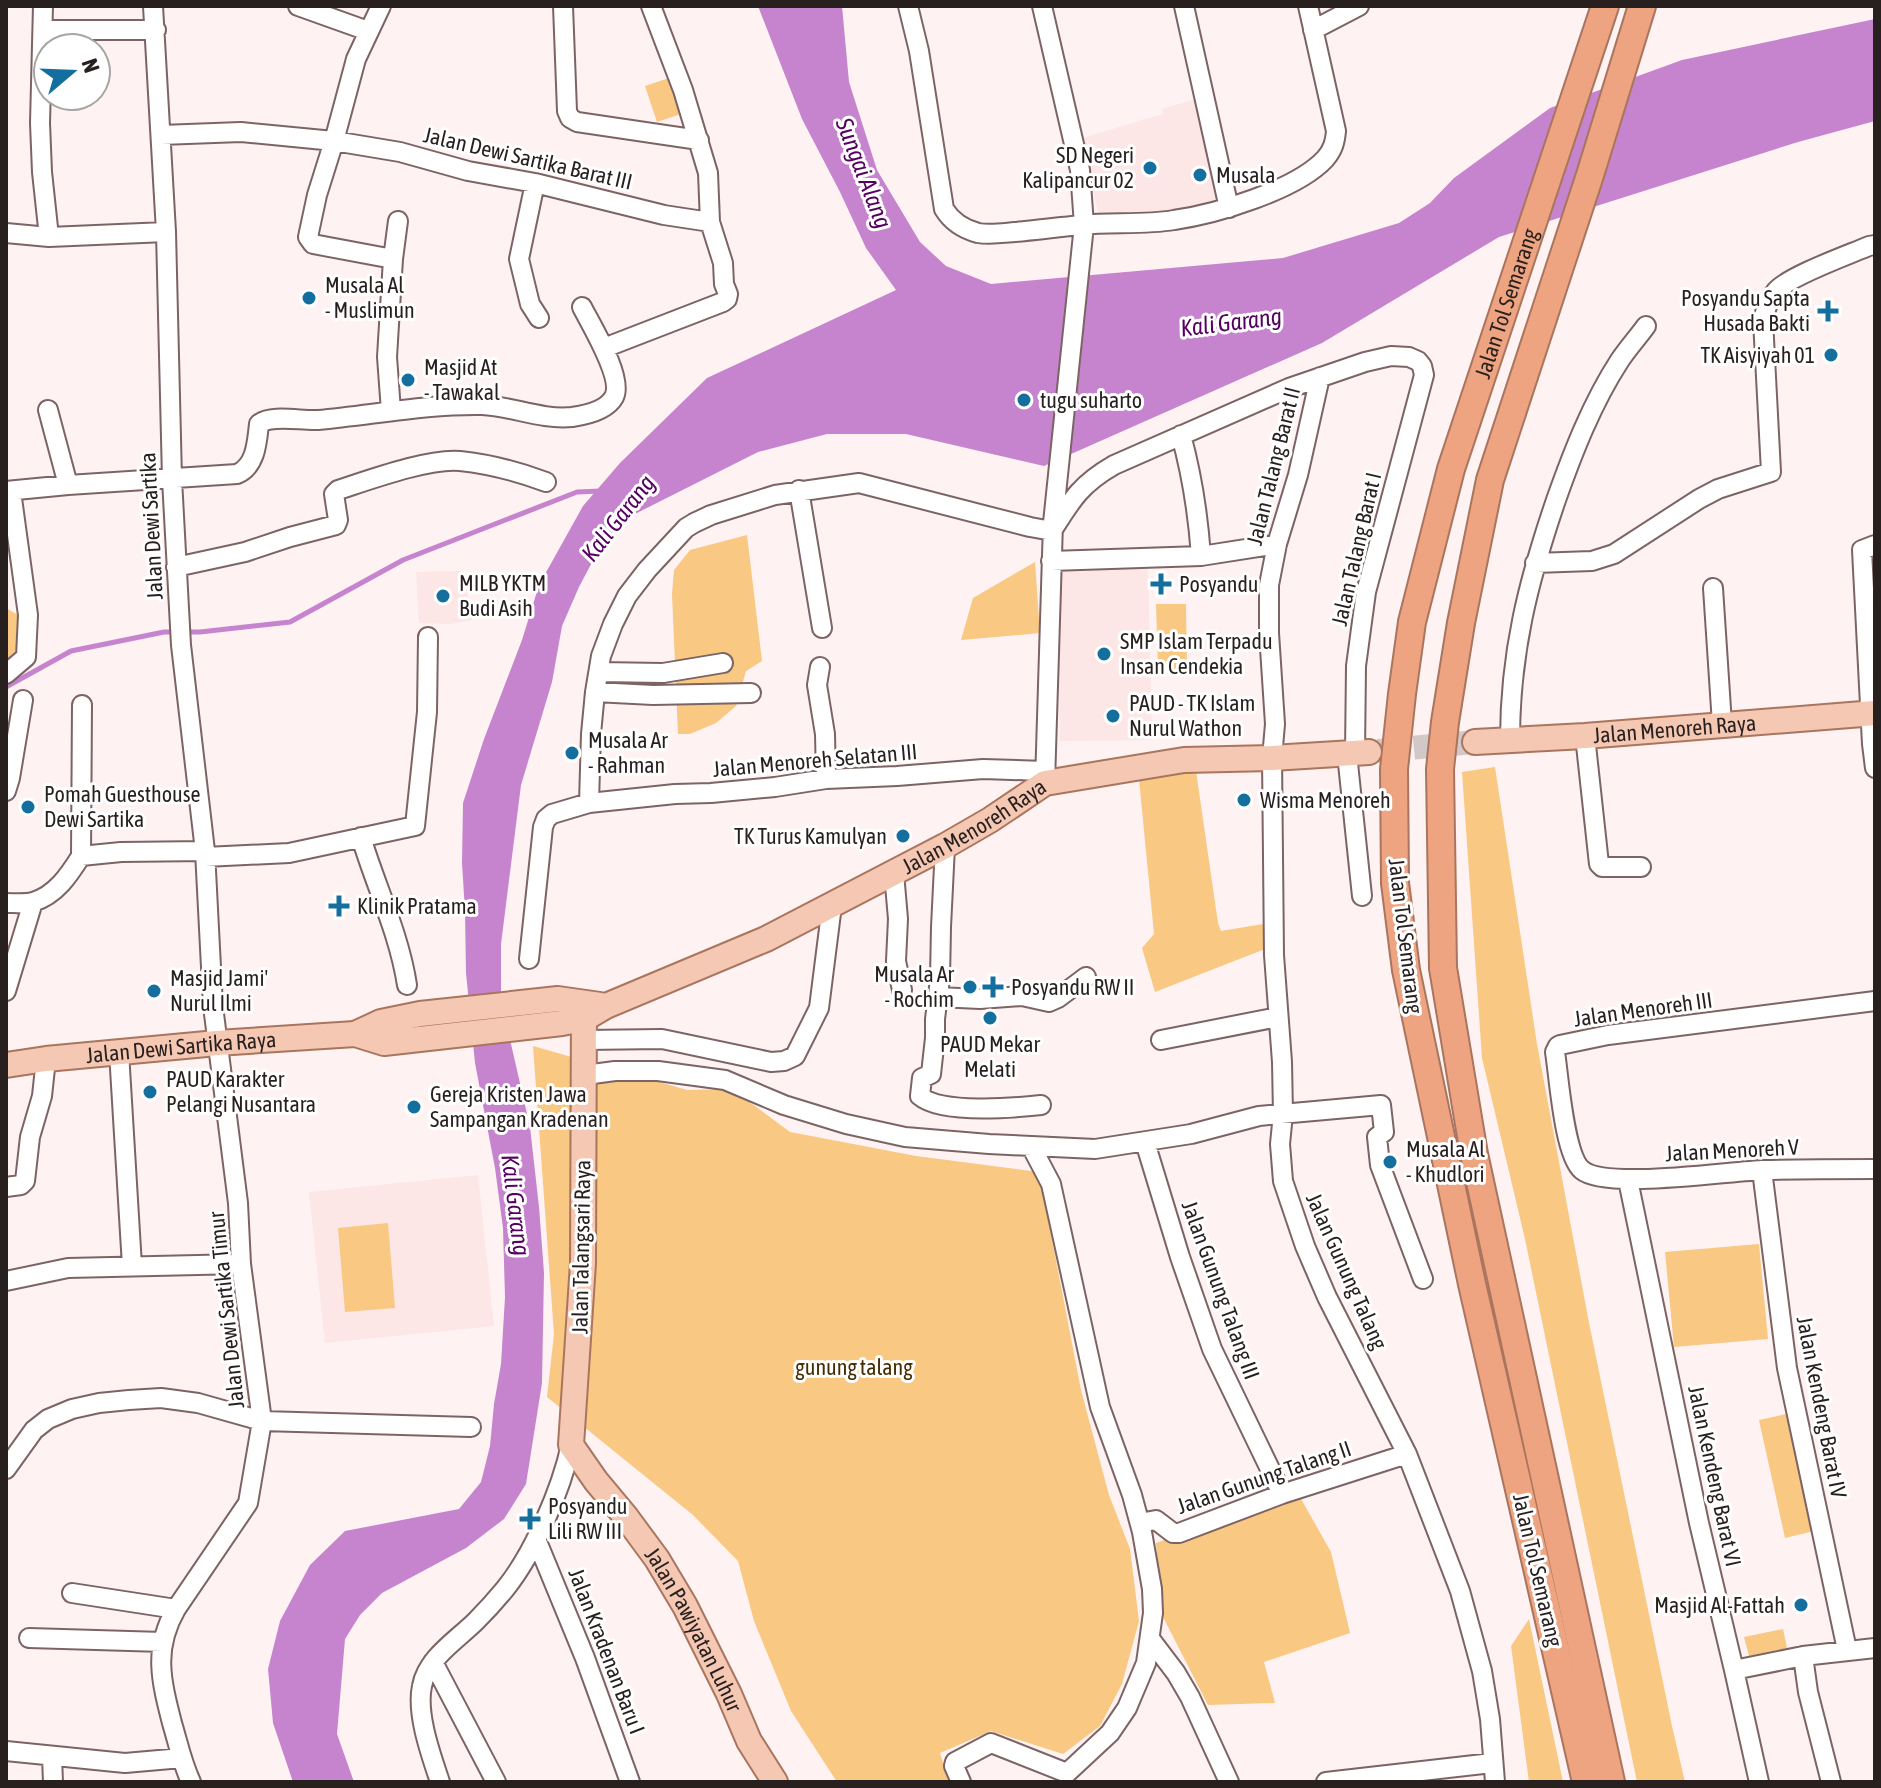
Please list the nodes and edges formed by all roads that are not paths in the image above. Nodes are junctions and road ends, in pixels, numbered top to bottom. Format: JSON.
{"nodes":[{"id":1,"x":43,"y":6,"type":"edge"},
{"id":2,"x":153,"y":6,"type":"edge"},
{"id":3,"x":298,"y":6,"type":"edge"},
{"id":4,"x":381,"y":6,"type":"edge"},
{"id":5,"x":563,"y":6,"type":"edge"},
{"id":6,"x":651,"y":6,"type":"edge"},
{"id":7,"x":908,"y":6,"type":"edge"},
{"id":8,"x":1042,"y":6,"type":"edge"},
{"id":9,"x":1184,"y":6,"type":"edge"},
{"id":10,"x":1308,"y":6,"type":"edge"},
{"id":11,"x":1359,"y":6,"type":"edge"},
{"id":12,"x":1605,"y":6,"type":"edge"},
{"id":13,"x":1642,"y":6,"type":"edge"},
{"id":14,"x":44,"y":30,"type":"junction"},
{"id":15,"x":156,"y":30,"type":"junction"},
{"id":16,"x":1313,"y":30,"type":"junction"},
{"id":17,"x":368,"y":31,"type":"junction"},
{"id":18,"x":161,"y":135,"type":"junction"},
{"id":19,"x":699,"y":140,"type":"junction"},
{"id":20,"x":334,"y":141,"type":"junction"},
{"id":21,"x":535,"y":183,"type":"junction"},
{"id":22,"x":1229,"y":208,"type":"junction"},
{"id":23,"x":398,"y":221,"type":"dead end"},
{"id":24,"x":710,"y":222,"type":"junction"},
{"id":25,"x":1084,"y":229,"type":"junction"},
{"id":26,"x":166,"y":232,"type":"junction"},
{"id":27,"x":6,"y":233,"type":"edge"},
{"id":28,"x":49,"y":237,"type":"junction"},
{"id":29,"x":1875,"y":245,"type":"edge"},
{"id":30,"x":393,"y":259,"type":"junction"},
{"id":31,"x":582,"y":307,"type":"dead end"},
{"id":32,"x":539,"y":318,"type":"dead end"},
{"id":33,"x":1646,"y":326,"type":"dead end"},
{"id":34,"x":604,"y":348,"type":"junction"},
{"id":35,"x":1320,"y":377,"type":"junction"},
{"id":36,"x":48,"y":410,"type":"dead end"},
{"id":37,"x":391,"y":411,"type":"junction"},
{"id":38,"x":1181,"y":435,"type":"junction"},
{"id":39,"x":172,"y":479,"type":"junction"},
{"id":40,"x":546,"y":482,"type":"dead end"},
{"id":41,"x":68,"y":485,"type":"junction"},
{"id":42,"x":799,"y":490,"type":"junction"},
{"id":43,"x":8,"y":491,"type":"edge"},
{"id":44,"x":1052,"y":531,"type":"junction"},
{"id":45,"x":1277,"y":544,"type":"junction"},
{"id":46,"x":1875,"y":545,"type":"edge"},
{"id":47,"x":1201,"y":556,"type":"junction"},
{"id":48,"x":1051,"y":561,"type":"junction"},
{"id":49,"x":1535,"y":563,"type":"junction"},
{"id":50,"x":176,"y":567,"type":"junction"},
{"id":51,"x":1713,"y":588,"type":"dead end"},
{"id":52,"x":822,"y":628,"type":"dead end"},
{"id":53,"x":428,"y":637,"type":"dead end"},
{"id":54,"x":723,"y":663,"type":"dead end"},
{"id":55,"x":820,"y":667,"type":"dead end"},
{"id":56,"x":599,"y":672,"type":"junction"},
{"id":57,"x":6,"y":674,"type":"edge"},
{"id":58,"x":595,"y":692,"type":"junction"},
{"id":59,"x":751,"y":693,"type":"dead end"},
{"id":60,"x":23,"y":700,"type":"dead end"},
{"id":61,"x":82,"y":705,"type":"dead end"},
{"id":62,"x":1873,"y":713,"type":"edge"},
{"id":63,"x":1722,"y":724,"type":"junction"},
{"id":64,"x":1585,"y":736,"type":"junction"},
{"id":65,"x":1510,"y":740,"type":"junction"},
{"id":66,"x":1475,"y":742,"type":"tunnel mouth"},
{"id":67,"x":1357,"y":753,"type":"junction"},
{"id":68,"x":1272,"y":758,"type":"junction"},
{"id":69,"x":1875,"y":768,"type":"edge"},
{"id":70,"x":1045,"y":777,"type":"junction"},
{"id":71,"x":826,"y":779,"type":"junction"},
{"id":72,"x":6,"y":791,"type":"edge"},
{"id":73,"x":589,"y":803,"type":"junction"},
{"id":74,"x":361,"y":837,"type":"junction"},
{"id":75,"x":945,"y":846,"type":"junction"},
{"id":76,"x":205,"y":854,"type":"junction"},
{"id":77,"x":81,"y":856,"type":"junction"},
{"id":78,"x":1641,"y":867,"type":"dead end"},
{"id":79,"x":894,"y":873,"type":"junction"},
{"id":80,"x":1362,"y":896,"type":"dead end"},
{"id":81,"x":33,"y":902,"type":"junction"},
{"id":82,"x":6,"y":903,"type":"edge"},
{"id":83,"x":832,"y":905,"type":"junction"},
{"id":84,"x":529,"y":959,"type":"dead end"},
{"id":85,"x":1086,"y":977,"type":"dead end"},
{"id":86,"x":407,"y":985,"type":"dead end"},
{"id":87,"x":902,"y":990,"type":"dead end"},
{"id":88,"x":6,"y":991,"type":"edge"},
{"id":89,"x":938,"y":997,"type":"junction"},
{"id":90,"x":1875,"y":1001,"type":"edge"},
{"id":91,"x":420,"y":1014,"type":"joint"},
{"id":92,"x":1278,"y":1017,"type":"junction"},
{"id":93,"x":584,"y":1018,"type":"junction"},
{"id":94,"x":355,"y":1034,"type":"junction"},
{"id":95,"x":1161,"y":1040,"type":"dead end"},
{"id":96,"x":217,"y":1043,"type":"junction"},
{"id":97,"x":119,"y":1052,"type":"junction"},
{"id":98,"x":46,"y":1059,"type":"junction"},
{"id":99,"x":6,"y":1065,"type":"edge"},
{"id":100,"x":585,"y":1075,"type":"junction"},
{"id":101,"x":1041,"y":1105,"type":"dead end"},
{"id":102,"x":1283,"y":1114,"type":"junction"},
{"id":103,"x":1145,"y":1142,"type":"junction"},
{"id":104,"x":1031,"y":1146,"type":"junction"},
{"id":105,"x":1875,"y":1169,"type":"edge"},
{"id":106,"x":1762,"y":1170,"type":"junction"},
{"id":107,"x":1592,"y":1175,"type":"joint"},
{"id":108,"x":1628,"y":1180,"type":"junction"},
{"id":109,"x":6,"y":1187,"type":"edge"},
{"id":110,"x":241,"y":1264,"type":"junction"},
{"id":111,"x":132,"y":1266,"type":"junction"},
{"id":112,"x":1423,"y":1279,"type":"dead end"},
{"id":113,"x":6,"y":1281,"type":"edge"},
{"id":114,"x":262,"y":1421,"type":"junction"},
{"id":115,"x":471,"y":1427,"type":"dead end"},
{"id":116,"x":571,"y":1445,"type":"junction"},
{"id":117,"x":1407,"y":1454,"type":"junction"},
{"id":118,"x":6,"y":1469,"type":"edge"},
{"id":119,"x":1282,"y":1494,"type":"junction"},
{"id":120,"x":1140,"y":1523,"type":"junction"},
{"id":121,"x":536,"y":1539,"type":"junction"},
{"id":122,"x":72,"y":1593,"type":"dead end"},
{"id":123,"x":176,"y":1609,"type":"junction"},
{"id":124,"x":29,"y":1638,"type":"dead end"},
{"id":125,"x":1151,"y":1640,"type":"junction"},
{"id":126,"x":163,"y":1642,"type":"junction"},
{"id":127,"x":1875,"y":1648,"type":"edge"},
{"id":128,"x":1847,"y":1650,"type":"junction"},
{"id":129,"x":1803,"y":1656,"type":"junction"},
{"id":130,"x":433,"y":1662,"type":"junction"},
{"id":131,"x":1734,"y":1670,"type":"junction"},
{"id":132,"x":6,"y":1751,"type":"edge"},
{"id":133,"x":52,"y":1757,"type":"junction"},
{"id":134,"x":182,"y":1758,"type":"junction"},
{"id":135,"x":1494,"y":1773,"type":"edge"},
{"id":136,"x":1434,"y":1776,"type":"edge"},
{"id":137,"x":1068,"y":1778,"type":"edge"},
{"id":138,"x":53,"y":1782,"type":"edge"},
{"id":139,"x":191,"y":1782,"type":"edge"},
{"id":140,"x":440,"y":1782,"type":"edge"},
{"id":141,"x":496,"y":1782,"type":"edge"},
{"id":142,"x":630,"y":1782,"type":"edge"},
{"id":143,"x":775,"y":1782,"type":"edge"},
{"id":144,"x":961,"y":1782,"type":"edge"},
{"id":145,"x":1229,"y":1782,"type":"edge"},
{"id":146,"x":1326,"y":1782,"type":"edge"},
{"id":147,"x":1586,"y":1782,"type":"edge"},
{"id":148,"x":1611,"y":1782,"type":"edge"},
{"id":149,"x":1759,"y":1782,"type":"edge"},
{"id":150,"x":1831,"y":1782,"type":"edge"}],
"edges":[{"from":1,"to":14,"type":"street"},
{"from":2,"to":15,"type":"street","name":"Jalan Dewi Sartika"},
{"from":3,"to":17,"type":"street"},
{"from":4,"to":17,"type":"street"},
{"from":5,"to":19,"type":"street"},
{"from":6,"to":19,"type":"street"},
{"from":7,"to":25,"type":"street"},
{"from":8,"to":25,"type":"street"},
{"from":9,"to":22,"type":"street"},
{"from":10,"to":16,"type":"street"},
{"from":11,"to":16,"type":"street"},
{"from":12,"to":147,"type":"highway","name":"Jalan Tol Semarang"},
{"from":13,"to":148,"type":"highway","name":"Jalan Tol Semarang"},
{"from":14,"to":15,"type":"street"},
{"from":14,"to":28,"type":"street"},
{"from":15,"to":18,"type":"street","name":"Jalan Dewi Sartika"},
{"from":16,"to":22,"type":"street"},
{"from":17,"to":20,"type":"street"},
{"from":18,"to":20,"type":"street","name":"Jalan Dewi Sartika Barat III"},
{"from":18,"to":26,"type":"street","name":"Jalan Dewi Sartika"},
{"from":19,"to":24,"type":"street"},
{"from":20,"to":21,"type":"street","name":"Jalan Dewi Sartika Barat III"},
{"from":20,"to":30,"type":"street"},
{"from":21,"to":24,"type":"street","name":"Jalan Dewi Sartika Barat III"},
{"from":21,"to":32,"type":"street"},
{"from":22,"to":25,"type":"street"},
{"from":23,"to":30,"type":"street"},
{"from":24,"to":34,"type":"street"},
{"from":25,"to":44,"type":"street"},
{"from":26,"to":28,"type":"street"},
{"from":26,"to":39,"type":"street","name":"Jalan Dewi Sartika"},
{"from":27,"to":28,"type":"street"},
{"from":29,"to":49,"type":"street"},
{"from":30,"to":37,"type":"street"},
{"from":31,"to":34,"type":"street"},
{"from":33,"to":49,"type":"street"},
{"from":34,"to":37,"type":"street"},
{"from":35,"to":38,"type":"street"},
{"from":35,"to":45,"type":"street","name":"Jalan Talang Barat II"},
{"from":35,"to":67,"type":"street","name":"Jalan Talang Barat I"},
{"from":36,"to":41,"type":"street"},
{"from":37,"to":39,"type":"street"},
{"from":38,"to":44,"type":"street"},
{"from":38,"to":47,"type":"street"},
{"from":39,"to":41,"type":"street"},
{"from":39,"to":50,"type":"street","name":"Jalan Dewi Sartika"},
{"from":40,"to":50,"type":"street"},
{"from":41,"to":43,"type":"street"},
{"from":42,"to":44,"type":"street"},
{"from":42,"to":52,"type":"street"},
{"from":42,"to":56,"type":"street"},
{"from":43,"to":57,"type":"street"},
{"from":44,"to":48,"type":"street"},
{"from":45,"to":47,"type":"street"},
{"from":45,"to":68,"type":"street","name":"Jalan Talang Barat II"},
{"from":46,"to":62,"type":"street"},
{"from":47,"to":48,"type":"street"},
{"from":48,"to":70,"type":"street"},
{"from":49,"to":65,"type":"street"},
{"from":50,"to":76,"type":"street","name":"Jalan Dewi Sartika"},
{"from":51,"to":63,"type":"street"},
{"from":53,"to":74,"type":"street"},
{"from":54,"to":56,"type":"street"},
{"from":55,"to":71,"type":"street"},
{"from":56,"to":58,"type":"street"},
{"from":58,"to":59,"type":"street"},
{"from":58,"to":73,"type":"street"},
{"from":60,"to":72,"type":"street"},
{"from":61,"to":77,"type":"street"},
{"from":62,"to":63,"type":"main road","name":"Jalan Menoreh Raya"},
{"from":62,"to":69,"type":"street"},
{"from":63,"to":64,"type":"main road","name":"Jalan Menoreh Raya"},
{"from":64,"to":65,"type":"main road","name":"Jalan Menoreh Raya"},
{"from":64,"to":78,"type":"street"},
{"from":65,"to":66,"type":"main road","name":"Jalan Menoreh Raya"},
{"from":67,"to":68,"type":"main road","name":"Jalan Menoreh Raya"},
{"from":67,"to":80,"type":"street","name":"Jalan Talang Barat I"},
{"from":68,"to":70,"type":"main road","name":"Jalan Menoreh Raya"},
{"from":68,"to":92,"type":"street","name":"Jalan Gunung Talang"},
{"from":70,"to":71,"type":"street","name":"Jalan Menoreh Selatan III"},
{"from":70,"to":75,"type":"main road","name":"Jalan Menoreh Raya"},
{"from":71,"to":73,"type":"street","name":"Jalan Menoreh Selatan III"},
{"from":73,"to":84,"type":"street","name":"Jalan Menoreh Selatan III"},
{"from":74,"to":76,"type":"street"},
{"from":74,"to":86,"type":"street"},
{"from":75,"to":79,"type":"main road","name":"Jalan Menoreh Raya"},
{"from":75,"to":89,"type":"street"},
{"from":76,"to":77,"type":"street"},
{"from":76,"to":96,"type":"street","name":"Jalan Dewi Sartika"},
{"from":77,"to":81,"type":"street"},
{"from":79,"to":83,"type":"main road","name":"Jalan Menoreh Raya"},
{"from":79,"to":87,"type":"street"},
{"from":81,"to":82,"type":"street"},
{"from":81,"to":88,"type":"street"},
{"from":83,"to":93,"type":"main road","name":"Jalan Menoreh Raya"},
{"from":83,"to":93,"type":"street"},
{"from":85,"to":89,"type":"street"},
{"from":89,"to":101,"type":"street"},
{"from":90,"to":107,"type":"street","name":"Jalan Menoreh III"},
{"from":91,"to":93,"type":"main road","name":"Jalan Menoreh Raya"},
{"from":91,"to":94,"type":"main road","name":"Jalan Dewi Sartika Raya"},
{"from":92,"to":95,"type":"street"},
{"from":92,"to":102,"type":"street","name":"Jalan Gunung Talang"},
{"from":93,"to":94,"type":"main road","name":"Jalan Dewi Sartika Raya"},
{"from":93,"to":100,"type":"main road","name":"Jalan Talangsari Raya"},
{"from":94,"to":96,"type":"main road","name":"Jalan Dewi Sartika Raya"},
{"from":96,"to":97,"type":"main road","name":"Jalan Dewi Sartika Raya"},
{"from":96,"to":110,"type":"street","name":"Jalan Dewi Sartika Timur"},
{"from":97,"to":98,"type":"main road","name":"Jalan Dewi Sartika Raya"},
{"from":97,"to":111,"type":"street"},
{"from":98,"to":99,"type":"main road","name":"Jalan Dewi Sartika Raya"},
{"from":98,"to":109,"type":"street"},
{"from":100,"to":104,"type":"street"},
{"from":100,"to":116,"type":"main road","name":"Jalan Talangsari Raya"},
{"from":102,"to":103,"type":"street"},
{"from":102,"to":112,"type":"street"},
{"from":102,"to":117,"type":"street","name":"Jalan Gunung Talang"},
{"from":103,"to":104,"type":"street"},
{"from":103,"to":119,"type":"street","name":"Jalan Gunung Talang III"},
{"from":104,"to":120,"type":"street"},
{"from":105,"to":106,"type":"street","name":"Jalan Menoreh V"},
{"from":106,"to":108,"type":"street","name":"Jalan Menoreh V"},
{"from":106,"to":128,"type":"street","name":"Jalan Kendeng Barat IV"},
{"from":107,"to":108,"type":"street","name":"Jalan Menoreh V"},
{"from":108,"to":131,"type":"street","name":"Jalan Kendeng Barat VI"},
{"from":110,"to":111,"type":"street"},
{"from":110,"to":114,"type":"street","name":"Jalan Dewi Sartika Timur"},
{"from":111,"to":113,"type":"street"},
{"from":114,"to":115,"type":"street"},
{"from":114,"to":118,"type":"street"},
{"from":114,"to":123,"type":"street","name":"Jalan Dewi Sartika Timur"},
{"from":116,"to":121,"type":"street"},
{"from":116,"to":143,"type":"main road","name":"Jalan Pawiyatan Luhur"},
{"from":117,"to":119,"type":"street","name":"Jalan Gunung Talang II"},
{"from":117,"to":135,"type":"street","name":"Jalan Gunung Talang"},
{"from":119,"to":120,"type":"street","name":"Jalan Gunung Talang II"},
{"from":120,"to":125,"type":"street"},
{"from":121,"to":130,"type":"street"},
{"from":121,"to":142,"type":"street","name":"Jalan Kradenan Baru I"},
{"from":122,"to":123,"type":"street"},
{"from":123,"to":126,"type":"street","name":"Jalan Dewi Sartika Timur"},
{"from":124,"to":126,"type":"street"},
{"from":125,"to":137,"type":"street"},
{"from":125,"to":145,"type":"street"},
{"from":126,"to":134,"type":"street","name":"Jalan Dewi Sartika Timur"},
{"from":127,"to":128,"type":"street"},
{"from":128,"to":129,"type":"street"},
{"from":129,"to":131,"type":"street"},
{"from":129,"to":150,"type":"street"},
{"from":130,"to":140,"type":"street"},
{"from":130,"to":141,"type":"street"},
{"from":131,"to":149,"type":"street","name":"Jalan Kendeng Barat VI"},
{"from":132,"to":133,"type":"street"},
{"from":133,"to":134,"type":"street"},
{"from":133,"to":138,"type":"street"},
{"from":134,"to":139,"type":"street","name":"Jalan Dewi Sartika Timur"},
{"from":135,"to":136,"type":"street"},
{"from":136,"to":146,"type":"street"},
{"from":137,"to":144,"type":"street"}]}
